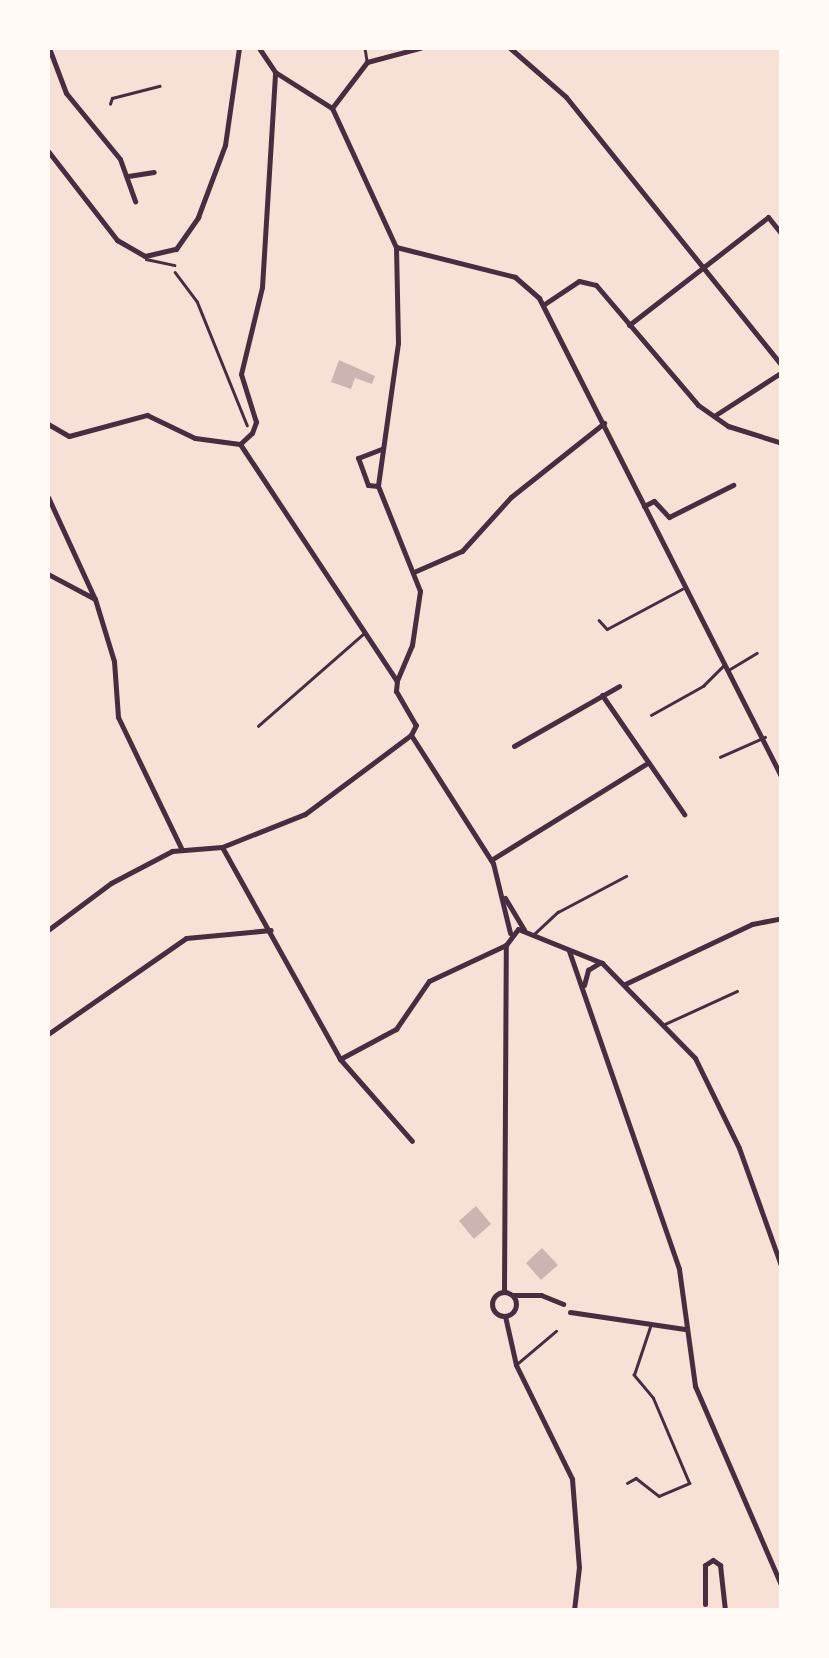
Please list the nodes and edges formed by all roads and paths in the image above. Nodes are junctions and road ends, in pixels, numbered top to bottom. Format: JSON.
{"nodes":[{"id":1,"x":49,"y":48,"type":"edge"},
{"id":2,"x":238,"y":48,"type":"edge"},
{"id":3,"x":259,"y":48,"type":"edge"},
{"id":4,"x":365,"y":48,"type":"edge"},
{"id":5,"x":420,"y":48,"type":"edge"},
{"id":6,"x":510,"y":48,"type":"edge"},
{"id":7,"x":367,"y":62,"type":"junction"},
{"id":8,"x":274,"y":72,"type":"junction"},
{"id":9,"x":160,"y":86,"type":"dead end"},
{"id":10,"x":110,"y":104,"type":"dead end"},
{"id":11,"x":332,"y":108,"type":"junction"},
{"id":12,"x":48,"y":150,"type":"edge"},
{"id":13,"x":154,"y":172,"type":"dead end"},
{"id":14,"x":127,"y":176,"type":"junction"},
{"id":15,"x":135,"y":201,"type":"dead end"},
{"id":16,"x":782,"y":234,"type":"edge"},
{"id":17,"x":396,"y":247,"type":"junction"},
{"id":18,"x":145,"y":256,"type":"junction"},
{"id":19,"x":174,"y":265,"type":"joint"},
{"id":20,"x":705,"y":267,"type":"junction"},
{"id":21,"x":542,"y":305,"type":"junction"},
{"id":22,"x":628,"y":325,"type":"junction"},
{"id":23,"x":782,"y":370,"type":"edge"},
{"id":24,"x":714,"y":416,"type":"junction"},
{"id":25,"x":604,"y":423,"type":"junction"},
{"id":26,"x":48,"y":424,"type":"edge"},
{"id":27,"x":252,"y":433,"type":"junction"},
{"id":28,"x":782,"y":443,"type":"edge"},
{"id":29,"x":240,"y":444,"type":"junction"},
{"id":30,"x":381,"y":449,"type":"junction"},
{"id":31,"x":733,"y":485,"type":"dead end"},
{"id":32,"x":378,"y":486,"type":"junction"},
{"id":33,"x":48,"y":497,"type":"edge"},
{"id":34,"x":644,"y":506,"type":"junction"},
{"id":35,"x":416,"y":571,"type":"junction"},
{"id":36,"x":48,"y":574,"type":"edge"},
{"id":37,"x":684,"y":588,"type":"junction"},
{"id":38,"x":95,"y":599,"type":"junction"},
{"id":39,"x":599,"y":620,"type":"dead end"},
{"id":40,"x":364,"y":633,"type":"junction"},
{"id":41,"x":757,"y":653,"type":"dead end"},
{"id":42,"x":727,"y":667,"type":"junction"},
{"id":43,"x":397,"y":681,"type":"junction"},
{"id":44,"x":618,"y":686,"type":"dead end"},
{"id":45,"x":602,"y":695,"type":"junction"},
{"id":46,"x":650,"y":716,"type":"dead end"},
{"id":47,"x":258,"y":726,"type":"dead end"},
{"id":48,"x":411,"y":734,"type":"junction"},
{"id":49,"x":765,"y":737,"type":"junction"},
{"id":50,"x":514,"y":746,"type":"dead end"},
{"id":51,"x":720,"y":757,"type":"dead end"},
{"id":52,"x":646,"y":764,"type":"junction"},
{"id":53,"x":782,"y":778,"type":"edge"},
{"id":54,"x":684,"y":814,"type":"dead end"},
{"id":55,"x":222,"y":847,"type":"junction"},
{"id":56,"x":182,"y":849,"type":"junction"},
{"id":57,"x":491,"y":860,"type":"junction"},
{"id":58,"x":626,"y":876,"type":"dead end"},
{"id":59,"x":500,"y":887,"type":"junction"},
{"id":60,"x":782,"y":918,"type":"edge"},
{"id":61,"x":48,"y":930,"type":"edge"},
{"id":62,"x":271,"y":930,"type":"junction"},
{"id":63,"x":524,"y":930,"type":"junction"},
{"id":64,"x":513,"y":931,"type":"junction"},
{"id":65,"x":532,"y":936,"type":"junction"},
{"id":66,"x":506,"y":945,"type":"junction"},
{"id":67,"x":569,"y":950,"type":"junction"},
{"id":68,"x":602,"y":963,"type":"junction"},
{"id":69,"x":625,"y":984,"type":"junction"},
{"id":70,"x":584,"y":988,"type":"junction"},
{"id":71,"x":736,"y":991,"type":"dead end"},
{"id":72,"x":664,"y":1024,"type":"junction"},
{"id":73,"x":48,"y":1034,"type":"edge"},
{"id":74,"x":340,"y":1058,"type":"junction"},
{"id":75,"x":412,"y":1141,"type":"dead end"},
{"id":76,"x":782,"y":1236,"type":"edge"},
{"id":77,"x":773,"y":1239,"type":"junction"},
{"id":78,"x":782,"y":1268,"type":"edge"},
{"id":79,"x":504,"y":1292,"type":"junction"},
{"id":80,"x":512,"y":1296,"type":"junction"},
{"id":81,"x":562,"y":1304,"type":"dead end"},
{"id":82,"x":570,"y":1312,"type":"dead end"},
{"id":83,"x":505,"y":1316,"type":"junction"},
{"id":84,"x":650,"y":1327,"type":"junction"},
{"id":85,"x":686,"y":1329,"type":"junction"},
{"id":86,"x":556,"y":1331,"type":"dead end"},
{"id":87,"x":516,"y":1365,"type":"junction"},
{"id":88,"x":627,"y":1483,"type":"dead end"},
{"id":89,"x":782,"y":1587,"type":"edge"},
{"id":90,"x":705,"y":1604,"type":"dead end"},
{"id":91,"x":574,"y":1610,"type":"edge"},
{"id":92,"x":725,"y":1610,"type":"edge"}],
"edges":[{"from":1,"to":14,"type":"street"},
{"from":2,"to":18,"type":"street"},
{"from":3,"to":8,"type":"street"},
{"from":4,"to":7,"type":"lane"},
{"from":5,"to":7,"type":"street"},
{"from":6,"to":20,"type":"street"},
{"from":7,"to":11,"type":"street"},
{"from":8,"to":11,"type":"street"},
{"from":8,"to":27,"type":"street"},
{"from":9,"to":10,"type":"path"},
{"from":11,"to":17,"type":"street"},
{"from":12,"to":18,"type":"street"},
{"from":13,"to":14,"type":"street"},
{"from":14,"to":15,"type":"street"},
{"from":16,"to":20,"type":"street"},
{"from":17,"to":21,"type":"street"},
{"from":17,"to":30,"type":"street"},
{"from":18,"to":19,"type":"lane"},
{"from":19,"to":27,"type":"path"},
{"from":20,"to":22,"type":"street"},
{"from":20,"to":23,"type":"street"},
{"from":21,"to":22,"type":"street"},
{"from":21,"to":25,"type":"street"},
{"from":22,"to":24,"type":"street"},
{"from":23,"to":24,"type":"street"},
{"from":24,"to":28,"type":"street"},
{"from":25,"to":34,"type":"street"},
{"from":25,"to":35,"type":"street"},
{"from":26,"to":29,"type":"street"},
{"from":27,"to":29,"type":"street"},
{"from":29,"to":40,"type":"street"},
{"from":30,"to":32,"type":"street"},
{"from":30,"to":32,"type":"street"},
{"from":31,"to":34,"type":"street"},
{"from":32,"to":35,"type":"street"},
{"from":33,"to":38,"type":"street"},
{"from":34,"to":37,"type":"street"},
{"from":35,"to":43,"type":"street"},
{"from":36,"to":38,"type":"street"},
{"from":37,"to":39,"type":"lane"},
{"from":37,"to":42,"type":"street"},
{"from":38,"to":56,"type":"street"},
{"from":40,"to":43,"type":"street"},
{"from":40,"to":47,"type":"lane"},
{"from":41,"to":42,"type":"lane"},
{"from":42,"to":46,"type":"lane"},
{"from":42,"to":49,"type":"street"},
{"from":43,"to":48,"type":"street"},
{"from":44,"to":45,"type":"street"},
{"from":45,"to":50,"type":"street"},
{"from":45,"to":52,"type":"street"},
{"from":48,"to":55,"type":"street"},
{"from":48,"to":57,"type":"street"},
{"from":49,"to":51,"type":"lane"},
{"from":49,"to":53,"type":"street"},
{"from":52,"to":54,"type":"street"},
{"from":52,"to":57,"type":"street"},
{"from":55,"to":56,"type":"street"},
{"from":55,"to":62,"type":"street"},
{"from":56,"to":61,"type":"street"},
{"from":57,"to":59,"type":"street"},
{"from":58,"to":65,"type":"lane"},
{"from":59,"to":63,"type":"street"},
{"from":59,"to":64,"type":"street"},
{"from":60,"to":69,"type":"street"},
{"from":62,"to":73,"type":"street"},
{"from":62,"to":74,"type":"street"},
{"from":63,"to":64,"type":"street"},
{"from":63,"to":65,"type":"street"},
{"from":64,"to":66,"type":"street"},
{"from":65,"to":67,"type":"street"},
{"from":66,"to":74,"type":"street"},
{"from":66,"to":79,"type":"street"},
{"from":67,"to":68,"type":"street"},
{"from":67,"to":70,"type":"street"},
{"from":68,"to":69,"type":"street"},
{"from":68,"to":70,"type":"street"},
{"from":69,"to":72,"type":"street"},
{"from":70,"to":85,"type":"street"},
{"from":71,"to":72,"type":"lane"},
{"from":72,"to":77,"type":"street"},
{"from":74,"to":75,"type":"street"},
{"from":76,"to":77,"type":"street"},
{"from":77,"to":78,"type":"street"},
{"from":79,"to":80,"type":"street"},
{"from":79,"to":83,"type":"street"},
{"from":80,"to":81,"type":"street"},
{"from":80,"to":83,"type":"street"},
{"from":82,"to":84,"type":"street"},
{"from":83,"to":87,"type":"street"},
{"from":84,"to":85,"type":"street"},
{"from":84,"to":88,"type":"lane"},
{"from":85,"to":89,"type":"street"},
{"from":86,"to":87,"type":"lane"},
{"from":87,"to":91,"type":"street"},
{"from":90,"to":92,"type":"street"}]}
